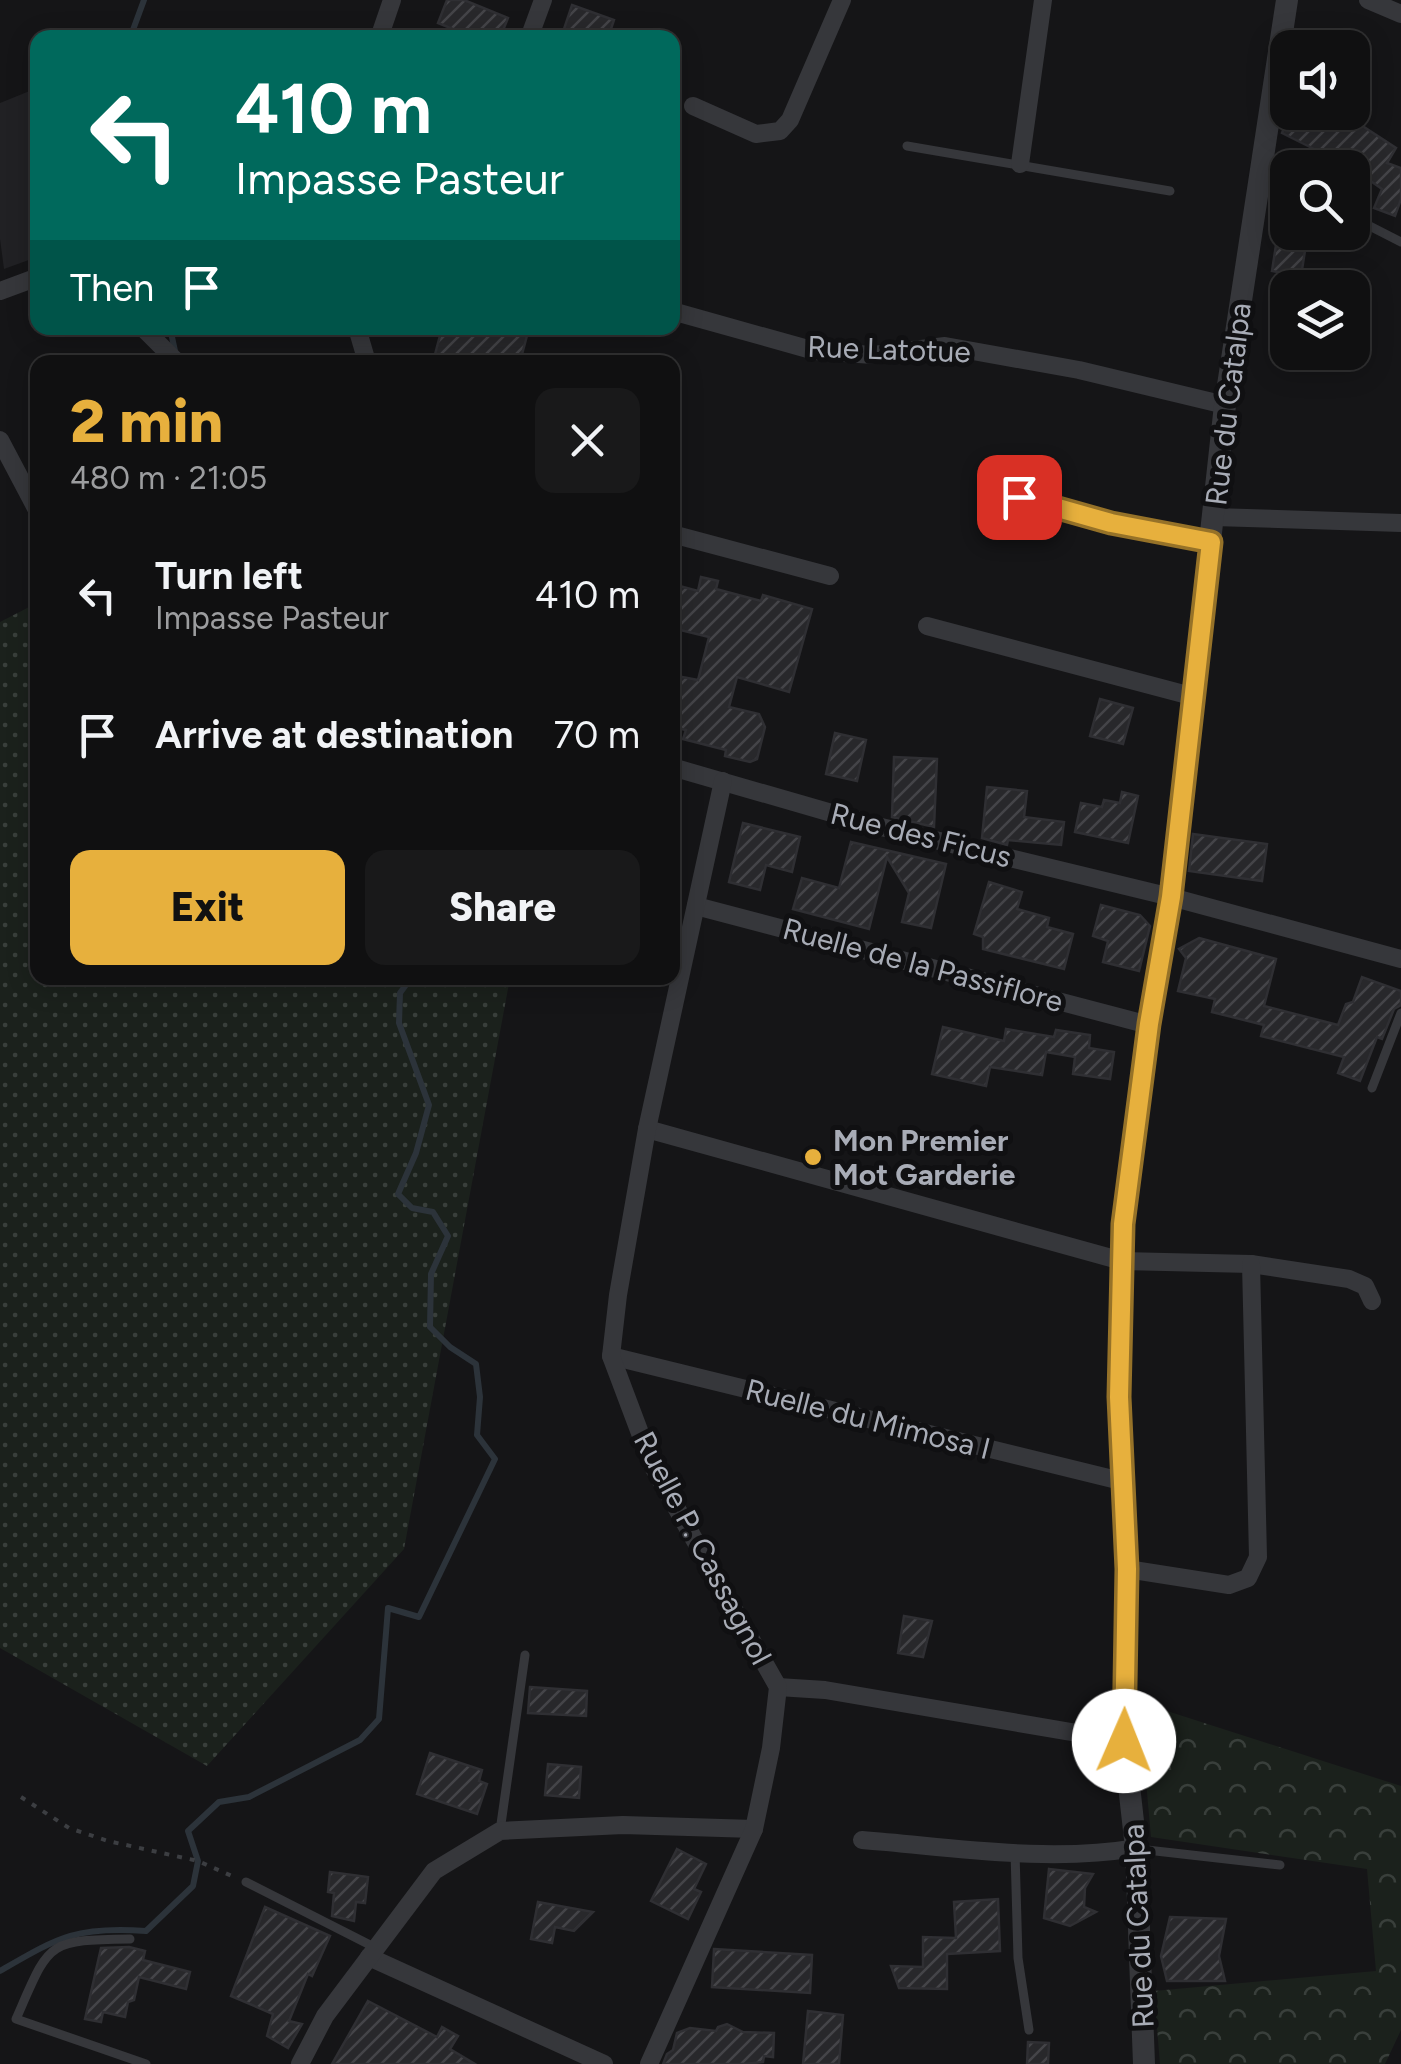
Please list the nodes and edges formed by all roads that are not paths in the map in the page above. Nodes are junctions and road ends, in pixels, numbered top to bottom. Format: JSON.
{"nodes":[{"id":1,"x":392,"y":0,"type":"edge"},
{"id":2,"x":543,"y":0,"type":"edge"},
{"id":3,"x":842,"y":0,"type":"edge"},
{"id":4,"x":1042,"y":0,"type":"edge"},
{"id":5,"x":1287,"y":0,"type":"edge"},
{"id":6,"x":1368,"y":0,"type":"edge"},
{"id":7,"x":1401,"y":14,"type":"edge"},
{"id":8,"x":382,"y":30,"type":"edge"},
{"id":9,"x":532,"y":30,"type":"edge"},
{"id":10,"x":693,"y":106,"type":"dead end"},
{"id":11,"x":907,"y":146,"type":"dead end"},
{"id":12,"x":1020,"y":164,"type":"junction"},
{"id":13,"x":1259,"y":168,"type":"junction"},
{"id":14,"x":1270,"y":174,"type":"edge"},
{"id":15,"x":1170,"y":190,"type":"dead end"},
{"id":16,"x":1370,"y":226,"type":"edge"},
{"id":17,"x":1401,"y":242,"type":"edge"},
{"id":18,"x":30,"y":280,"type":"edge"},
{"id":19,"x":0,"y":291,"type":"edge"},
{"id":20,"x":680,"y":314,"type":"edge"},
{"id":21,"x":149,"y":335,"type":"edge"},
{"id":22,"x":170,"y":355,"type":"edge"},
{"id":23,"x":1225,"y":405,"type":"junction"},
{"id":24,"x":0,"y":440,"type":"edge"},
{"id":25,"x":988,"y":489,"type":"dead end"},
{"id":26,"x":30,"y":497,"type":"edge"},
{"id":27,"x":1214,"y":517,"type":"junction"},
{"id":28,"x":1401,"y":523,"type":"edge"},
{"id":29,"x":680,"y":536,"type":"edge"},
{"id":30,"x":1211,"y":542,"type":"junction"},
{"id":31,"x":830,"y":576,"type":"dead end"},
{"id":32,"x":927,"y":626,"type":"dead end"},
{"id":33,"x":1195,"y":698,"type":"junction"},
{"id":34,"x":680,"y":769,"type":"edge"},
{"id":35,"x":723,"y":781,"type":"junction"},
{"id":36,"x":1171,"y":897,"type":"junction"},
{"id":37,"x":696,"y":906,"type":"junction"},
{"id":38,"x":1401,"y":959,"type":"edge"},
{"id":39,"x":680,"y":979,"type":"edge"},
{"id":40,"x":679,"y":985,"type":"edge"},
{"id":41,"x":1401,"y":1013,"type":"edge"},
{"id":42,"x":1149,"y":1024,"type":"junction"},
{"id":43,"x":1372,"y":1088,"type":"dead end"},
{"id":44,"x":647,"y":1129,"type":"junction"},
{"id":45,"x":1122,"y":1262,"type":"junction"},
{"id":46,"x":1251,"y":1264,"type":"junction"},
{"id":47,"x":1372,"y":1301,"type":"dead end"},
{"id":48,"x":612,"y":1356,"type":"junction"},
{"id":49,"x":1125,"y":1482,"type":"junction"},
{"id":50,"x":1127,"y":1569,"type":"junction"},
{"id":51,"x":525,"y":1655,"type":"dead end"},
{"id":52,"x":778,"y":1687,"type":"junction"},
{"id":53,"x":1124,"y":1741,"type":"junction"},
{"id":54,"x":754,"y":1829,"type":"junction"},
{"id":55,"x":500,"y":1831,"type":"junction"},
{"id":56,"x":862,"y":1840,"type":"dead end"},
{"id":57,"x":1136,"y":1848,"type":"junction"},
{"id":58,"x":1015,"y":1852,"type":"junction"},
{"id":59,"x":1280,"y":1865,"type":"dead end"},
{"id":60,"x":246,"y":1882,"type":"road end"},
{"id":61,"x":130,"y":1939,"type":"dead end"},
{"id":62,"x":372,"y":1952,"type":"junction"},
{"id":63,"x":1029,"y":2030,"type":"dead end"},
{"id":64,"x":146,"y":2064,"type":"edge"},
{"id":65,"x":300,"y":2064,"type":"edge"},
{"id":66,"x":604,"y":2064,"type":"edge"},
{"id":67,"x":649,"y":2064,"type":"edge"},
{"id":68,"x":1144,"y":2064,"type":"edge"}],
"edges":[{"from":1,"to":8,"type":"street"},
{"from":2,"to":9,"type":"street"},
{"from":3,"to":10,"type":"street"},
{"from":4,"to":12,"type":"street"},
{"from":5,"to":13,"type":"street","name":"Rue du Catalpa"},
{"from":6,"to":7,"type":"street"},
{"from":11,"to":12,"type":"lane"},
{"from":12,"to":15,"type":"lane"},
{"from":13,"to":14,"type":"lane"},
{"from":13,"to":23,"type":"street","name":"Rue du Catalpa"},
{"from":16,"to":17,"type":"lane"},
{"from":18,"to":19,"type":"street"},
{"from":20,"to":23,"type":"street","name":"Rue Latotue"},
{"from":21,"to":22,"type":"street"},
{"from":23,"to":27,"type":"street","name":"Rue du Catalpa"},
{"from":24,"to":26,"type":"street"},
{"from":25,"to":30,"type":"lane"},
{"from":27,"to":28,"type":"street"},
{"from":27,"to":30,"type":"lane"},
{"from":29,"to":31,"type":"street"},
{"from":30,"to":33,"type":"street","name":"Rue du Catalpa"},
{"from":32,"to":33,"type":"street"},
{"from":33,"to":36,"type":"street","name":"Rue du Catalpa"},
{"from":34,"to":35,"type":"street","name":"Rue des Ficus"},
{"from":35,"to":36,"type":"street","name":"Rue des Ficus"},
{"from":35,"to":37,"type":"street","name":"Ruelle P. Cassagnol"},
{"from":36,"to":38,"type":"street","name":"Rue des Ficus"},
{"from":36,"to":42,"type":"street","name":"Rue du Catalpa"},
{"from":37,"to":39,"type":"street","name":"Ruelle P. Cassagnol"},
{"from":37,"to":42,"type":"street","name":"Ruelle de la Passiflore"},
{"from":40,"to":44,"type":"street","name":"Ruelle P. Cassagnol"},
{"from":41,"to":43,"type":"lane"},
{"from":42,"to":45,"type":"street","name":"Rue du Catalpa"},
{"from":44,"to":45,"type":"street"},
{"from":44,"to":48,"type":"street","name":"Ruelle P. Cassagnol"},
{"from":45,"to":46,"type":"street"},
{"from":45,"to":49,"type":"street","name":"Rue du Catalpa"},
{"from":46,"to":47,"type":"street"},
{"from":46,"to":50,"type":"street"},
{"from":48,"to":49,"type":"street","name":"Ruelle du Mimosa I"},
{"from":48,"to":52,"type":"street","name":"Ruelle P. Cassagnol"},
{"from":49,"to":50,"type":"street","name":"Rue du Catalpa"},
{"from":50,"to":53,"type":"street","name":"Rue du Catalpa"},
{"from":51,"to":55,"type":"lane"},
{"from":52,"to":53,"type":"street"},
{"from":52,"to":54,"type":"street","name":"Ruelle P. Cassagnol"},
{"from":53,"to":57,"type":"street","name":"Rue du Catalpa"},
{"from":54,"to":55,"type":"street"},
{"from":54,"to":67,"type":"street","name":"Ruelle P. Cassagnol"},
{"from":55,"to":62,"type":"street"},
{"from":56,"to":58,"type":"street"},
{"from":57,"to":58,"type":"street"},
{"from":57,"to":59,"type":"lane"},
{"from":57,"to":68,"type":"street","name":"Rue du Catalpa"},
{"from":58,"to":63,"type":"lane"},
{"from":60,"to":62,"type":"lane"},
{"from":61,"to":64,"type":"lane"},
{"from":62,"to":65,"type":"street"},
{"from":62,"to":66,"type":"street"}]}
